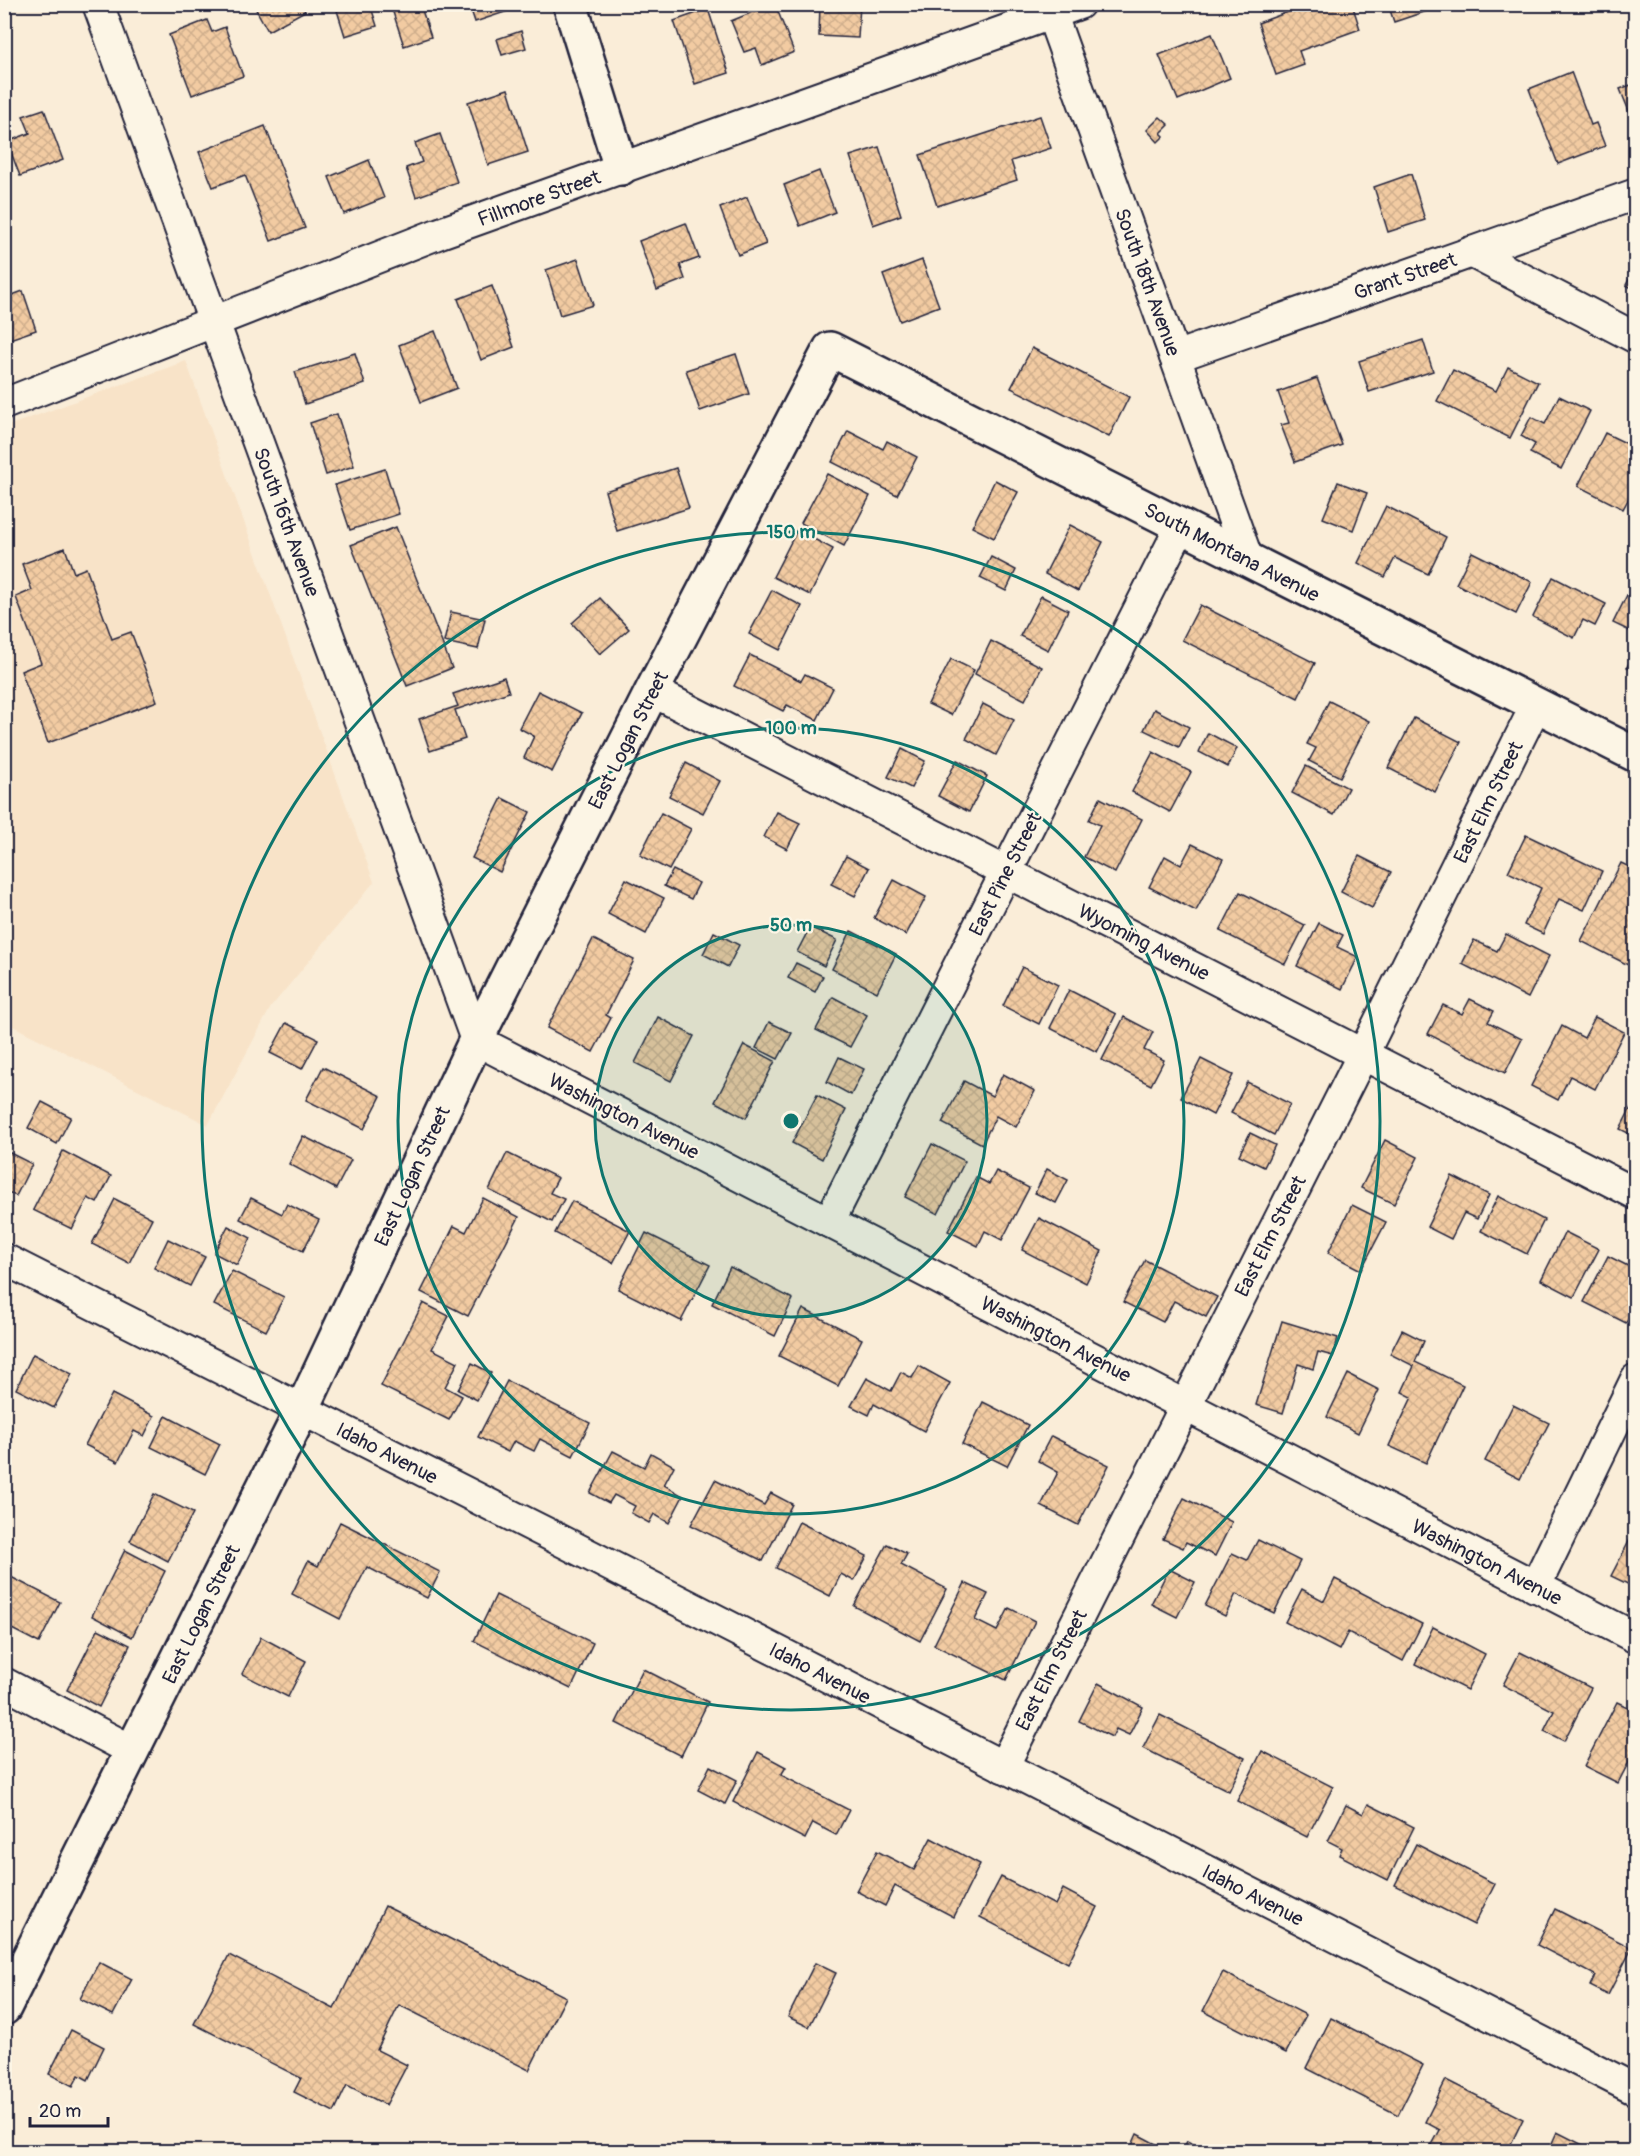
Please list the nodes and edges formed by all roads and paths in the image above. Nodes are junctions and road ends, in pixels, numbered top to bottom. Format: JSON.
{"nodes":[{"id":1,"x":98,"y":4,"type":"edge"},
{"id":2,"x":570,"y":4,"type":"edge"},
{"id":3,"x":1060,"y":8,"type":"edge"},
{"id":4,"x":621,"y":168,"type":"junction"},
{"id":5,"x":1635,"y":194,"type":"edge"},
{"id":6,"x":1471,"y":252,"type":"junction"},
{"id":7,"x":214,"y":322,"type":"junction"},
{"id":8,"x":1635,"y":338,"type":"edge"},
{"id":9,"x":830,"y":349,"type":"joint"},
{"id":10,"x":1175,"y":357,"type":"junction"},
{"id":11,"x":4,"y":404,"type":"edge"},
{"id":12,"x":1181,"y":526,"type":"junction"},
{"id":13,"x":1248,"y":560,"type":"junction"},
{"id":14,"x":652,"y":691,"type":"junction"},
{"id":15,"x":1536,"y":705,"type":"junction"},
{"id":16,"x":1635,"y":755,"type":"edge"},
{"id":17,"x":1006,"y":872,"type":"junction"},
{"id":18,"x":476,"y":1040,"type":"junction"},
{"id":19,"x":1363,"y":1054,"type":"junction"},
{"id":20,"x":1635,"y":1194,"type":"edge"},
{"id":21,"x":829,"y":1222,"type":"junction"},
{"id":22,"x":4,"y":1259,"type":"edge"},
{"id":23,"x":1635,"y":1380,"type":"edge"},
{"id":24,"x":1184,"y":1405,"type":"junction"},
{"id":25,"x":302,"y":1410,"type":"junction"},
{"id":26,"x":1535,"y":1587,"type":"junction"},
{"id":27,"x":1635,"y":1638,"type":"edge"},
{"id":28,"x":4,"y":1683,"type":"edge"},
{"id":29,"x":133,"y":1751,"type":"junction"},
{"id":30,"x":1003,"y":1767,"type":"junction"},
{"id":31,"x":4,"y":2008,"type":"edge"},
{"id":32,"x":1635,"y":2090,"type":"edge"}],
"edges":[{"from":1,"to":7,"type":"street","name":"South 16th Avenue"},
{"from":2,"to":4,"type":"street"},
{"from":3,"to":4,"type":"street","name":"Fillmore Street"},
{"from":3,"to":10,"type":"street","name":"South 18th Avenue"},
{"from":4,"to":7,"type":"street","name":"Fillmore Street"},
{"from":5,"to":6,"type":"street","name":"Grant Street"},
{"from":6,"to":8,"type":"street"},
{"from":6,"to":10,"type":"street","name":"Grant Street"},
{"from":7,"to":11,"type":"street","name":"Fillmore Street"},
{"from":7,"to":18,"type":"street","name":"South 16th Avenue"},
{"from":9,"to":12,"type":"street","name":"South Montana Avenue"},
{"from":9,"to":14,"type":"street","name":"East Logan Street"},
{"from":10,"to":13,"type":"street","name":"South 18th Avenue"},
{"from":12,"to":13,"type":"street","name":"South Montana Avenue"},
{"from":12,"to":17,"type":"street","name":"East Pine Street"},
{"from":13,"to":15,"type":"street","name":"South Montana Avenue"},
{"from":14,"to":17,"type":"street","name":"Wyoming Avenue"},
{"from":14,"to":18,"type":"street","name":"East Logan Street"},
{"from":15,"to":16,"type":"street","name":"South Montana Avenue"},
{"from":15,"to":19,"type":"street","name":"East Elm Street"},
{"from":17,"to":19,"type":"street","name":"Wyoming Avenue"},
{"from":17,"to":21,"type":"street","name":"East Pine Street"},
{"from":18,"to":21,"type":"street","name":"Washington Avenue"},
{"from":18,"to":25,"type":"street","name":"East Logan Street"},
{"from":19,"to":20,"type":"street","name":"Wyoming Avenue"},
{"from":19,"to":24,"type":"street","name":"East Elm Street"},
{"from":21,"to":24,"type":"street","name":"Washington Avenue"},
{"from":22,"to":25,"type":"street","name":"Idaho Avenue"},
{"from":23,"to":26,"type":"street"},
{"from":24,"to":26,"type":"street","name":"Washington Avenue"},
{"from":24,"to":30,"type":"street","name":"East Elm Street"},
{"from":25,"to":29,"type":"street","name":"East Logan Street"},
{"from":25,"to":30,"type":"street","name":"Idaho Avenue"},
{"from":26,"to":27,"type":"street","name":"Washington Avenue"},
{"from":28,"to":29,"type":"street"},
{"from":29,"to":31,"type":"street","name":"East Logan Street"},
{"from":30,"to":32,"type":"street","name":"Idaho Avenue"}]}
